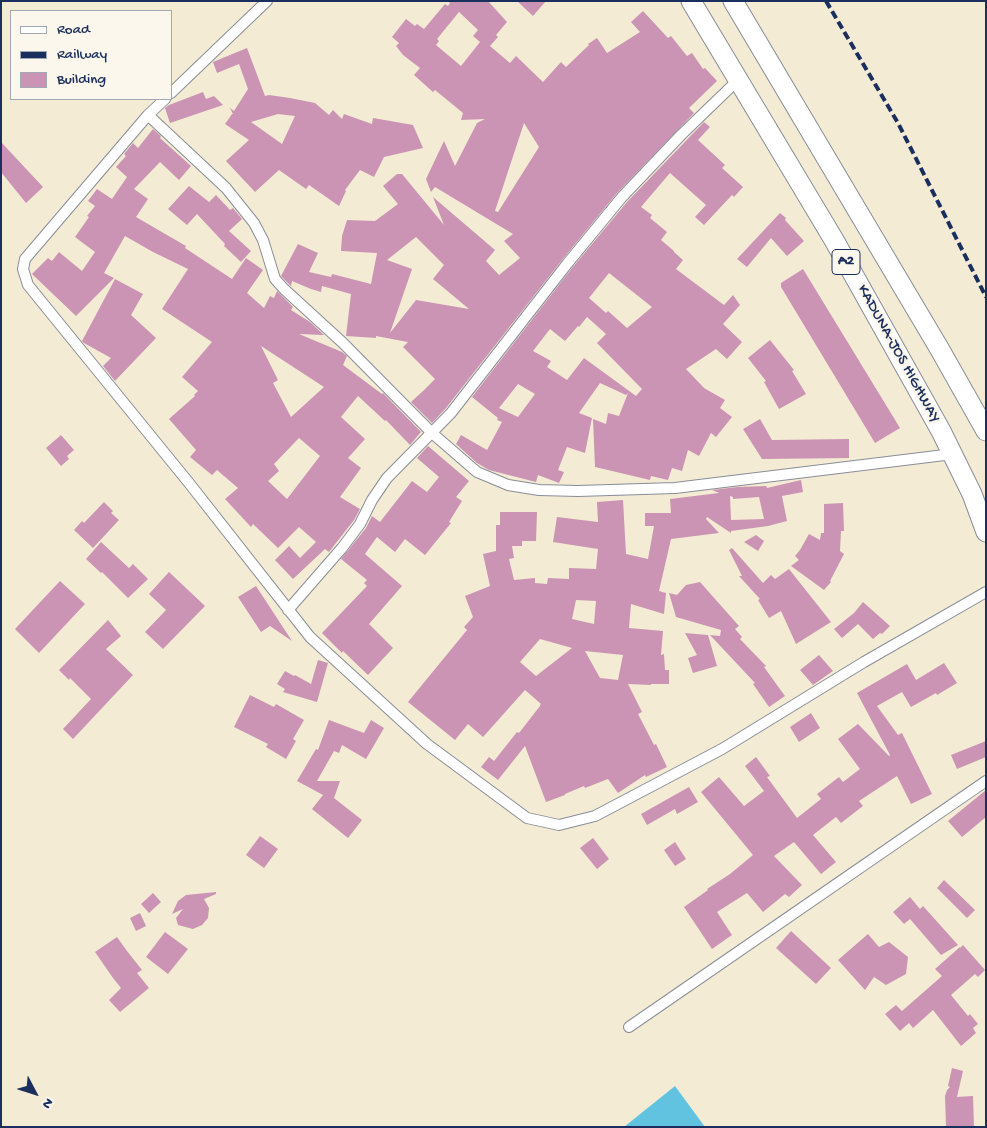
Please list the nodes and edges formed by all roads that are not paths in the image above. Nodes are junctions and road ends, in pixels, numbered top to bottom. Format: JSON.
{"nodes":[{"id":1,"x":267,"y":1,"type":"edge"},
{"id":2,"x":691,"y":1,"type":"edge"},
{"id":3,"x":733,"y":1,"type":"edge"},
{"id":4,"x":738,"y":80,"type":"junction"},
{"id":5,"x":172,"y":92,"type":"edge"},
{"id":6,"x":164,"y":100,"type":"edge"},
{"id":7,"x":148,"y":115,"type":"junction"},
{"id":8,"x":986,"y":431,"type":"edge"},
{"id":9,"x":432,"y":433,"type":"junction"},
{"id":10,"x":953,"y":454,"type":"junction"},
{"id":11,"x":986,"y":532,"type":"edge"},
{"id":12,"x":986,"y":592,"type":"edge"},
{"id":13,"x":288,"y":610,"type":"junction"},
{"id":14,"x":986,"y":782,"type":"edge"},
{"id":15,"x":629,"y":1027,"type":"dead end"}],
"edges":[{"from":1,"to":5,"type":"street"},
{"from":2,"to":4,"type":"highway","name":"KADUNA-JOS HIGHWAY","number":"A2"},
{"from":3,"to":8,"type":"highway","number":"A2"},
{"from":4,"to":9,"type":"street"},
{"from":4,"to":10,"type":"highway","name":"KADUNA-JOS HIGHWAY","number":"A2"},
{"from":6,"to":7,"type":"street"},
{"from":7,"to":9,"type":"street"},
{"from":7,"to":13,"type":"street"},
{"from":9,"to":10,"type":"street"},
{"from":9,"to":13,"type":"street"},
{"from":10,"to":11,"type":"highway","name":"KADUNA-JOS HIGHWAY","number":"A2"},
{"from":12,"to":13,"type":"street"},
{"from":14,"to":15,"type":"street"}]}
